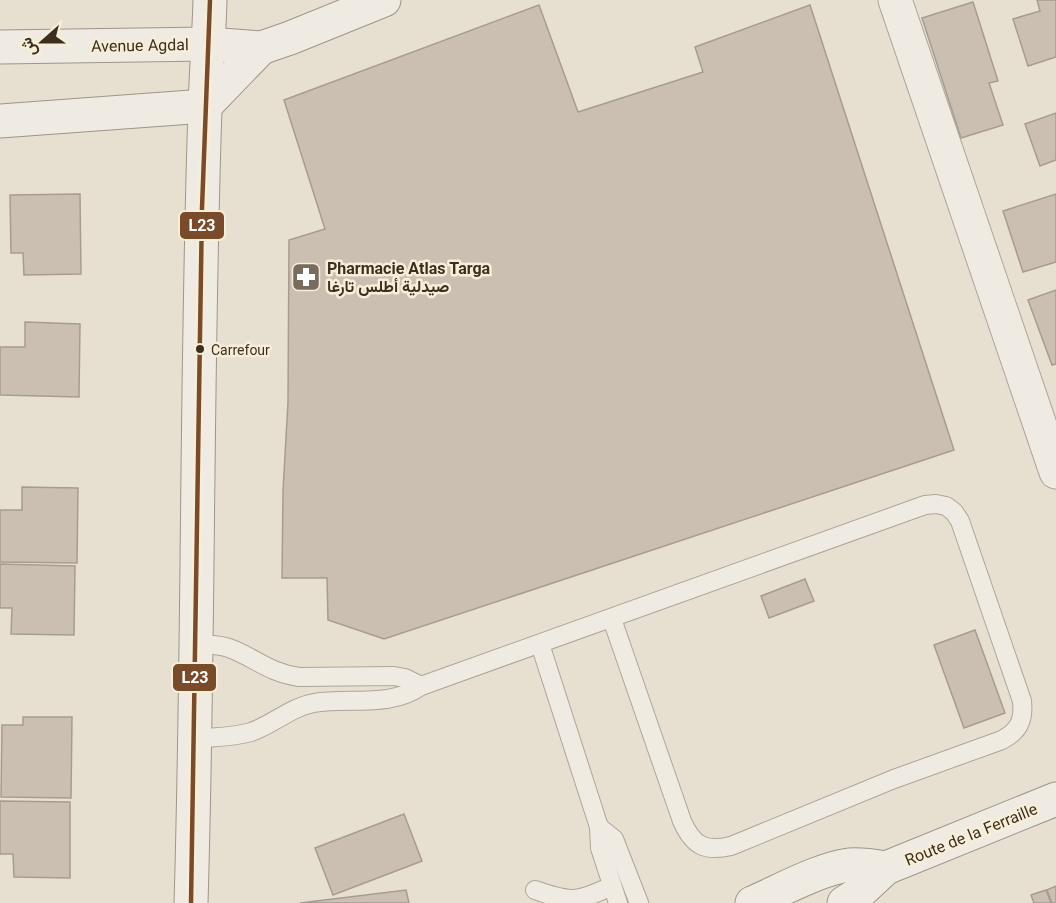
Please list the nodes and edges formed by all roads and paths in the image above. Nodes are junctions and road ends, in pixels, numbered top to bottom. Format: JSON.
{"nodes":[{"id":1,"x":210,"y":0,"type":"edge"},
{"id":2,"x":384,"y":0,"type":"edge"},
{"id":3,"x":895,"y":0,"type":"edge"},
{"id":4,"x":208,"y":44,"type":"junction"},
{"id":5,"x":0,"y":47,"type":"edge"},
{"id":6,"x":261,"y":48,"type":"junction"},
{"id":7,"x":205,"y":106,"type":"junction"},
{"id":8,"x":0,"y":121,"type":"edge"},
{"id":9,"x":1056,"y":472,"type":"edge"},
{"id":10,"x":612,"y":619,"type":"junction"},
{"id":11,"x":196,"y":644,"type":"junction"},
{"id":12,"x":540,"y":644,"type":"junction"},
{"id":13,"x":313,"y":676,"type":"junction"},
{"id":14,"x":369,"y":676,"type":"junction"},
{"id":15,"x":421,"y":686,"type":"junction"},
{"id":16,"x":371,"y":699,"type":"junction"},
{"id":17,"x":314,"y":703,"type":"junction"},
{"id":18,"x":196,"y":739,"type":"junction"},
{"id":19,"x":1056,"y":799,"type":"edge"},
{"id":20,"x":599,"y":826,"type":"junction"},
{"id":21,"x":886,"y":868,"type":"junction"},
{"id":22,"x":535,"y":890,"type":"dead end"},
{"id":23,"x":615,"y":895,"type":"edge"},
{"id":24,"x":191,"y":903,"type":"edge"},
{"id":25,"x":639,"y":903,"type":"edge"},
{"id":26,"x":752,"y":903,"type":"edge"},
{"id":27,"x":844,"y":903,"type":"edge"}],
"edges":[{"from":1,"to":4,"type":"street"},
{"from":2,"to":6,"type":"street"},
{"from":3,"to":9,"type":"street"},
{"from":4,"to":5,"type":"street","name":"Avenue Agdal"},
{"from":4,"to":6,"type":"street","name":"Avenue Agdal"},
{"from":4,"to":7,"type":"street"},
{"from":6,"to":7,"type":"street"},
{"from":7,"to":8,"type":"street"},
{"from":7,"to":11,"type":"street"},
{"from":10,"to":10,"type":"lane"},
{"from":10,"to":12,"type":"lane"},
{"from":11,"to":13,"type":"lane"},
{"from":11,"to":18,"type":"street"},
{"from":12,"to":15,"type":"lane"},
{"from":12,"to":20,"type":"lane"},
{"from":13,"to":14,"type":"lane"},
{"from":13,"to":17,"type":"lane"},
{"from":14,"to":15,"type":"lane"},
{"from":14,"to":16,"type":"lane"},
{"from":15,"to":16,"type":"lane"},
{"from":16,"to":17,"type":"lane"},
{"from":17,"to":18,"type":"lane"},
{"from":18,"to":24,"type":"street"},
{"from":19,"to":21,"type":"street","name":"Route de la Ferraille"},
{"from":20,"to":23,"type":"lane"},
{"from":20,"to":25,"type":"lane"},
{"from":21,"to":26,"type":"street","name":"Route de la Ferraille"},
{"from":21,"to":27,"type":"street","name":"Route de la Ferraille"},
{"from":22,"to":23,"type":"lane"}]}
